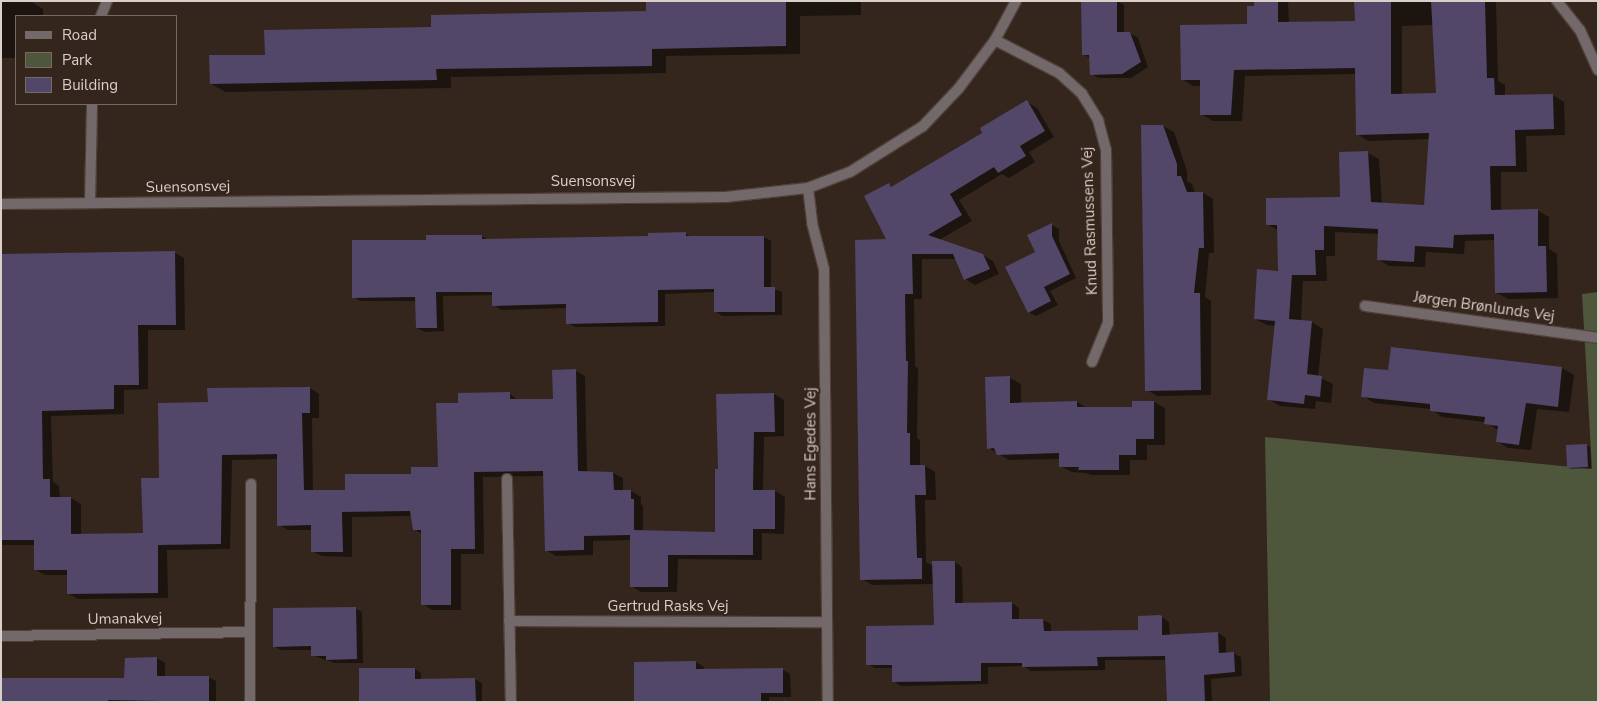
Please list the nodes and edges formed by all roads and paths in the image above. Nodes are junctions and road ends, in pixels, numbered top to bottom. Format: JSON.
{"nodes":[{"id":1,"x":107,"y":1,"type":"edge"},
{"id":2,"x":1016,"y":1,"type":"edge"},
{"id":3,"x":1559,"y":2,"type":"edge"},
{"id":4,"x":101,"y":15,"type":"edge"},
{"id":5,"x":995,"y":40,"type":"junction"},
{"id":6,"x":1598,"y":70,"type":"edge"},
{"id":7,"x":92,"y":105,"type":"edge"},
{"id":8,"x":808,"y":188,"type":"junction"},
{"id":9,"x":90,"y":203,"type":"junction"},
{"id":10,"x":1,"y":204,"type":"edge"},
{"id":11,"x":1365,"y":306,"type":"dead end"},
{"id":12,"x":1598,"y":338,"type":"edge"},
{"id":13,"x":1092,"y":362,"type":"dead end"},
{"id":14,"x":507,"y":479,"type":"dead end"},
{"id":15,"x":251,"y":484,"type":"dead end"},
{"id":16,"x":509,"y":621,"type":"junction"},
{"id":17,"x":827,"y":622,"type":"junction"},
{"id":18,"x":250,"y":632,"type":"junction"},
{"id":19,"x":1,"y":636,"type":"edge"},
{"id":20,"x":250,"y":702,"type":"edge"},
{"id":21,"x":510,"y":702,"type":"edge"},
{"id":22,"x":828,"y":702,"type":"edge"}],
"edges":[{"from":1,"to":4,"type":"street"},
{"from":2,"to":5,"type":"street","name":"Suensonsvej"},
{"from":3,"to":6,"type":"street"},
{"from":5,"to":8,"type":"street","name":"Suensonsvej"},
{"from":5,"to":13,"type":"street","name":"Knud Rasmussens Vej"},
{"from":7,"to":9,"type":"street"},
{"from":8,"to":9,"type":"street","name":"Suensonsvej"},
{"from":8,"to":17,"type":"street","name":"Hans Egedes Vej"},
{"from":9,"to":10,"type":"street","name":"Suensonsvej"},
{"from":11,"to":12,"type":"street","name":"Jørgen Brønlunds Vej"},
{"from":14,"to":16,"type":"street"},
{"from":15,"to":18,"type":"street"},
{"from":16,"to":17,"type":"street","name":"Gertrud Rasks Vej"},
{"from":16,"to":21,"type":"street"},
{"from":17,"to":22,"type":"street","name":"Hans Egedes Vej"},
{"from":18,"to":19,"type":"street","name":"Umanakvej"},
{"from":18,"to":20,"type":"street"}]}
